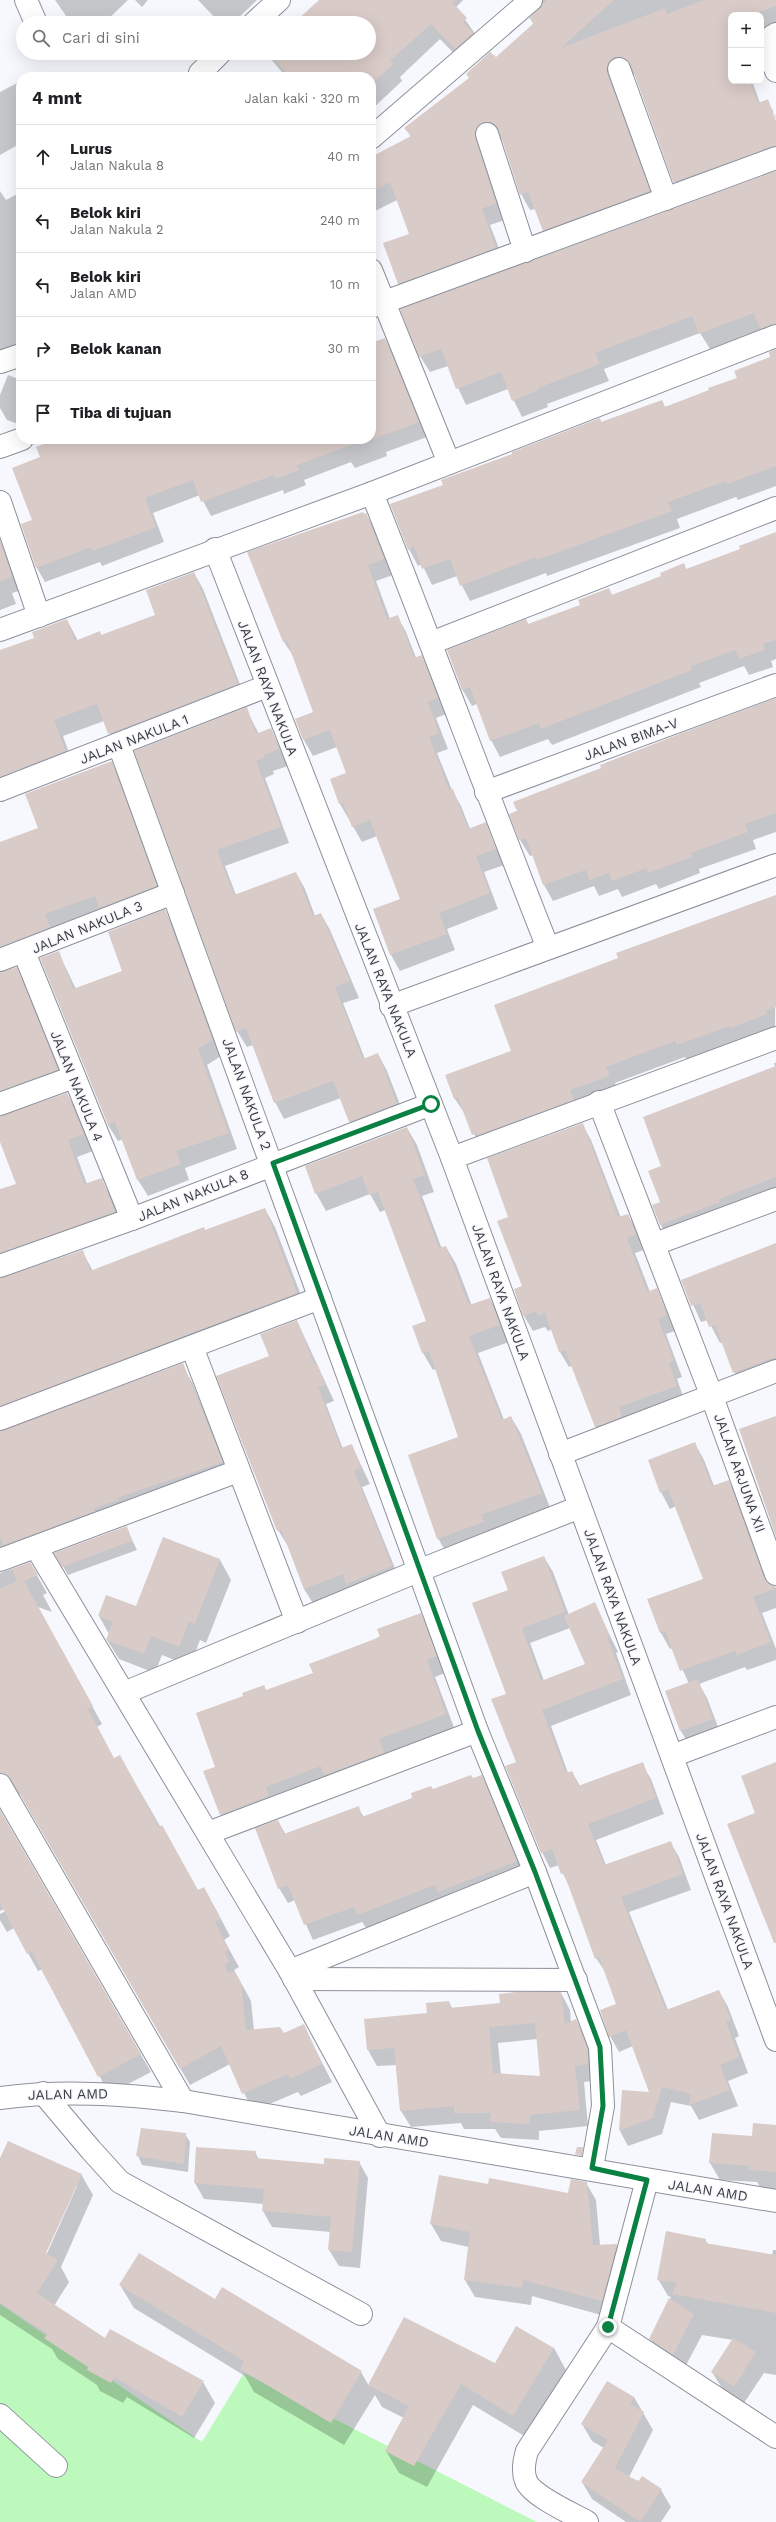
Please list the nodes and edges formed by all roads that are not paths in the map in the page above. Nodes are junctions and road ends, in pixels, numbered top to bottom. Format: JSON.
{"nodes":[{"id":1,"x":26,"y":0,"type":"edge"},
{"id":2,"x":279,"y":0,"type":"edge"},
{"id":3,"x":531,"y":0,"type":"edge"},
{"id":4,"x":33,"y":16,"type":"edge"},
{"id":5,"x":262,"y":16,"type":"edge"},
{"id":6,"x":776,"y":34,"type":"edge"},
{"id":7,"x":213,"y":60,"type":"edge"},
{"id":8,"x":619,"y":69,"type":"dead end"},
{"id":9,"x":776,"y":71,"type":"edge"},
{"id":10,"x":201,"y":72,"type":"edge"},
{"id":11,"x":376,"y":134,"type":"edge"},
{"id":12,"x":487,"y":134,"type":"dead end"},
{"id":13,"x":776,"y":158,"type":"edge"},
{"id":14,"x":666,"y":199,"type":"junction"},
{"id":15,"x":525,"y":251,"type":"junction"},
{"id":16,"x":377,"y":305,"type":"edge"},
{"id":17,"x":776,"y":336,"type":"edge"},
{"id":18,"x":16,"y":357,"type":"edge"},
{"id":19,"x":0,"y":362,"type":"edge"},
{"id":20,"x":16,"y":441,"type":"edge"},
{"id":21,"x":0,"y":447,"type":"edge"},
{"id":22,"x":449,"y":463,"type":"junction"},
{"id":23,"x":372,"y":493,"type":"junction"},
{"id":24,"x":0,"y":502,"type":"edge"},
{"id":25,"x":776,"y":508,"type":"edge"},
{"id":26,"x":215,"y":549,"type":"junction"},
{"id":27,"x":39,"y":616,"type":"junction"},
{"id":28,"x":0,"y":630,"type":"edge"},
{"id":29,"x":431,"y":643,"type":"junction"},
{"id":30,"x":776,"y":685,"type":"edge"},
{"id":31,"x":267,"y":686,"type":"junction"},
{"id":32,"x":119,"y":745,"type":"junction"},
{"id":33,"x":0,"y":790,"type":"edge"},
{"id":34,"x":486,"y":792,"type":"junction"},
{"id":35,"x":776,"y":865,"type":"edge"},
{"id":36,"x":173,"y":893,"type":"junction"},
{"id":37,"x":548,"y":948,"type":"junction"},
{"id":38,"x":24,"y":952,"type":"junction"},
{"id":39,"x":0,"y":960,"type":"edge"},
{"id":40,"x":391,"y":1006,"type":"junction"},
{"id":41,"x":776,"y":1038,"type":"edge"},
{"id":42,"x":74,"y":1077,"type":"junction"},
{"id":43,"x":599,"y":1102,"type":"junction"},
{"id":44,"x":0,"y":1104,"type":"edge"},
{"id":45,"x":431,"y":1104,"type":"junction"},
{"id":46,"x":452,"y":1158,"type":"junction"},
{"id":47,"x":273,"y":1163,"type":"junction"},
{"id":48,"x":776,"y":1199,"type":"edge"},
{"id":49,"x":132,"y":1219,"type":"junction"},
{"id":50,"x":655,"y":1244,"type":"junction"},
{"id":51,"x":0,"y":1266,"type":"edge"},
{"id":52,"x":320,"y":1298,"type":"junction"},
{"id":53,"x":192,"y":1347,"type":"junction"},
{"id":54,"x":776,"y":1371,"type":"edge"},
{"id":55,"x":711,"y":1394,"type":"junction"},
{"id":56,"x":0,"y":1419,"type":"edge"},
{"id":57,"x":560,"y":1454,"type":"junction"},
{"id":58,"x":238,"y":1471,"type":"junction"},
{"id":59,"x":580,"y":1507,"type":"junction"},
{"id":60,"x":36,"y":1547,"type":"junction"},
{"id":61,"x":0,"y":1560,"type":"edge"},
{"id":62,"x":418,"y":1571,"type":"junction"},
{"id":63,"x":776,"y":1574,"type":"edge"},
{"id":64,"x":297,"y":1622,"type":"junction"},
{"id":65,"x":124,"y":1693,"type":"junction"},
{"id":66,"x":776,"y":1717,"type":"edge"},
{"id":67,"x":478,"y":1731,"type":"junction"},
{"id":68,"x":672,"y":1756,"type":"junction"},
{"id":69,"x":0,"y":1784,"type":"edge"},
{"id":70,"x":208,"y":1833,"type":"junction"},
{"id":71,"x":535,"y":1872,"type":"junction"},
{"id":72,"x":292,"y":1975,"type":"junction"},
{"id":73,"x":576,"y":1980,"type":"junction"},
{"id":74,"x":776,"y":2040,"type":"edge"},
{"id":75,"x":44,"y":2093,"type":"junction"},
{"id":76,"x":0,"y":2098,"type":"edge"},
{"id":77,"x":184,"y":2101,"type":"junction"},
{"id":78,"x":380,"y":2136,"type":"junction"},
{"id":79,"x":592,"y":2168,"type":"junction"},
{"id":80,"x":647,"y":2180,"type":"junction"},
{"id":81,"x":776,"y":2201,"type":"edge"},
{"id":82,"x":361,"y":2314,"type":"dead end"},
{"id":83,"x":608,"y":2327,"type":"junction"},
{"id":84,"x":0,"y":2415,"type":"edge"},
{"id":85,"x":776,"y":2437,"type":"edge"},
{"id":86,"x":56,"y":2466,"type":"dead end"},
{"id":87,"x":587,"y":2522,"type":"edge"}],
"edges":[{"from":1,"to":4,"type":"street"},
{"from":2,"to":5,"type":"street"},
{"from":3,"to":11,"type":"street"},
{"from":6,"to":9,"type":"street"},
{"from":7,"to":10,"type":"street"},
{"from":8,"to":14,"type":"street"},
{"from":12,"to":15,"type":"street"},
{"from":13,"to":14,"type":"street"},
{"from":14,"to":15,"type":"street"},
{"from":15,"to":16,"type":"street"},
{"from":16,"to":22,"type":"street"},
{"from":17,"to":22,"type":"street"},
{"from":18,"to":19,"type":"street"},
{"from":20,"to":21,"type":"street"},
{"from":22,"to":23,"type":"street"},
{"from":23,"to":26,"type":"street"},
{"from":23,"to":29,"type":"street"},
{"from":24,"to":27,"type":"street"},
{"from":25,"to":29,"type":"street"},
{"from":26,"to":27,"type":"street"},
{"from":26,"to":31,"type":"street","name":"JALAN RAYA NAKULA"},
{"from":27,"to":28,"type":"street"},
{"from":29,"to":34,"type":"street"},
{"from":30,"to":34,"type":"street","name":"JALAN BIMA-V"},
{"from":31,"to":32,"type":"street","name":"JALAN NAKULA 1"},
{"from":31,"to":40,"type":"street","name":"JALAN RAYA NAKULA"},
{"from":32,"to":33,"type":"street","name":"JALAN NAKULA 1"},
{"from":32,"to":36,"type":"street","name":"JALAN NAKULA 2"},
{"from":34,"to":37,"type":"street"},
{"from":35,"to":37,"type":"street"},
{"from":36,"to":38,"type":"street","name":"JALAN NAKULA 3"},
{"from":36,"to":47,"type":"street","name":"JALAN NAKULA 2"},
{"from":37,"to":40,"type":"street"},
{"from":38,"to":39,"type":"street","name":"JALAN NAKULA 3"},
{"from":38,"to":42,"type":"street","name":"JALAN NAKULA 4"},
{"from":40,"to":45,"type":"street","name":"JALAN RAYA NAKULA"},
{"from":41,"to":43,"type":"street"},
{"from":42,"to":44,"type":"street"},
{"from":42,"to":49,"type":"street","name":"JALAN NAKULA 4"},
{"from":43,"to":46,"type":"street"},
{"from":43,"to":50,"type":"street","name":"JALAN ARJUNA XII"},
{"from":45,"to":46,"type":"street","name":"JALAN RAYA NAKULA"},
{"from":45,"to":47,"type":"street","name":"JALAN NAKULA 8"},
{"from":46,"to":57,"type":"street","name":"JALAN RAYA NAKULA"},
{"from":47,"to":49,"type":"street","name":"JALAN NAKULA 8"},
{"from":47,"to":52,"type":"street","name":"JALAN NAKULA 2"},
{"from":48,"to":50,"type":"street"},
{"from":49,"to":51,"type":"street","name":"JALAN NAKULA 8"},
{"from":50,"to":55,"type":"street","name":"JALAN ARJUNA XII"},
{"from":52,"to":53,"type":"street"},
{"from":52,"to":62,"type":"street","name":"JALAN NAKULA 2"},
{"from":53,"to":56,"type":"street"},
{"from":53,"to":58,"type":"street"},
{"from":54,"to":55,"type":"street"},
{"from":55,"to":57,"type":"street"},
{"from":55,"to":63,"type":"street","name":"JALAN ARJUNA XII"},
{"from":57,"to":59,"type":"street","name":"JALAN RAYA NAKULA"},
{"from":58,"to":60,"type":"street"},
{"from":58,"to":64,"type":"street"},
{"from":59,"to":62,"type":"street"},
{"from":59,"to":68,"type":"street","name":"JALAN RAYA NAKULA"},
{"from":60,"to":61,"type":"street"},
{"from":60,"to":65,"type":"street"},
{"from":62,"to":64,"type":"street"},
{"from":62,"to":67,"type":"street","name":"JALAN NAKULA 2"},
{"from":64,"to":65,"type":"street"},
{"from":65,"to":70,"type":"street"},
{"from":66,"to":68,"type":"street"},
{"from":67,"to":70,"type":"street"},
{"from":67,"to":71,"type":"street","name":"JALAN NAKULA 2"},
{"from":68,"to":74,"type":"street","name":"JALAN RAYA NAKULA"},
{"from":69,"to":77,"type":"street"},
{"from":70,"to":72,"type":"street"},
{"from":71,"to":72,"type":"street"},
{"from":71,"to":73,"type":"street","name":"JALAN NAKULA 2"},
{"from":72,"to":73,"type":"street"},
{"from":72,"to":78,"type":"street"},
{"from":73,"to":79,"type":"street","name":"JALAN NAKULA 2"},
{"from":75,"to":76,"type":"street","name":"JALAN AMD"},
{"from":75,"to":77,"type":"street","name":"JALAN AMD"},
{"from":75,"to":82,"type":"street"},
{"from":77,"to":78,"type":"street","name":"JALAN AMD"},
{"from":78,"to":79,"type":"street","name":"JALAN AMD"},
{"from":79,"to":80,"type":"street","name":"JALAN AMD"},
{"from":80,"to":81,"type":"street","name":"JALAN AMD"},
{"from":80,"to":83,"type":"street"},
{"from":83,"to":85,"type":"street"},
{"from":83,"to":87,"type":"street"},
{"from":84,"to":86,"type":"street"}]}
